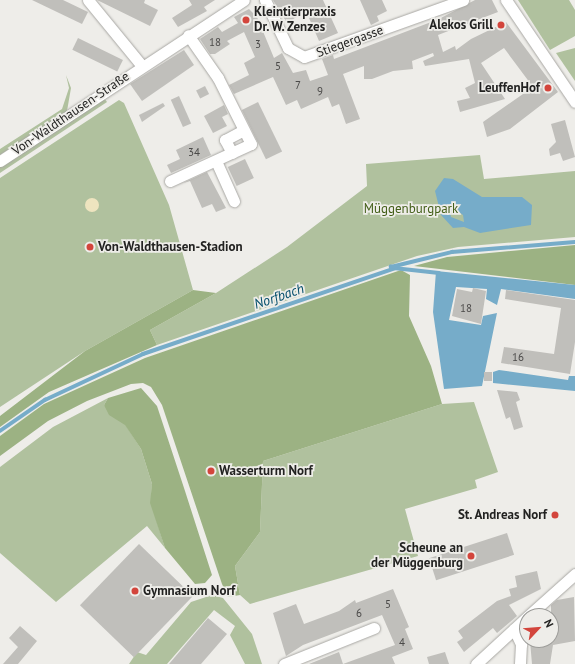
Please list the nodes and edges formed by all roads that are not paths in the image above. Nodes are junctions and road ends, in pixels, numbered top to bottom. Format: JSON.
{"nodes":[{"id":1,"x":88,"y":0,"type":"edge"},
{"id":2,"x":244,"y":0,"type":"edge"},
{"id":3,"x":265,"y":0,"type":"edge"},
{"id":4,"x":463,"y":0,"type":"edge"},
{"id":5,"x":506,"y":0,"type":"edge"},
{"id":6,"x":188,"y":35,"type":"junction"},
{"id":7,"x":142,"y":66,"type":"junction"},
{"id":8,"x":575,"y":102,"type":"edge"},
{"id":9,"x":0,"y":161,"type":"edge"},
{"id":10,"x":216,"y":161,"type":"junction"},
{"id":11,"x":170,"y":181,"type":"dead end"},
{"id":12,"x":234,"y":201,"type":"dead end"},
{"id":13,"x":575,"y":574,"type":"edge"},
{"id":14,"x":536,"y":608,"type":"edge"},
{"id":15,"x":519,"y":624,"type":"edge"},
{"id":16,"x":374,"y":628,"type":"dead end"},
{"id":17,"x":514,"y":629,"type":"junction"},
{"id":18,"x":284,"y":664,"type":"edge"},
{"id":19,"x":476,"y":664,"type":"edge"},
{"id":20,"x":520,"y":664,"type":"edge"}],
"edges":[{"from":1,"to":7,"type":"street","name":"Von-Waldthausen-Straße"},
{"from":2,"to":6,"type":"street","name":"Von-Waldthausen-Straße"},
{"from":3,"to":4,"type":"street","name":"Stiegergasse"},
{"from":5,"to":8,"type":"street"},
{"from":6,"to":7,"type":"street","name":"Von-Waldthausen-Straße"},
{"from":6,"to":10,"type":"street"},
{"from":7,"to":9,"type":"street","name":"Von-Waldthausen-Straße"},
{"from":10,"to":11,"type":"street"},
{"from":10,"to":12,"type":"street"},
{"from":13,"to":14,"type":"street"},
{"from":15,"to":17,"type":"street"},
{"from":16,"to":18,"type":"street"},
{"from":17,"to":19,"type":"street"},
{"from":17,"to":20,"type":"street"}]}
